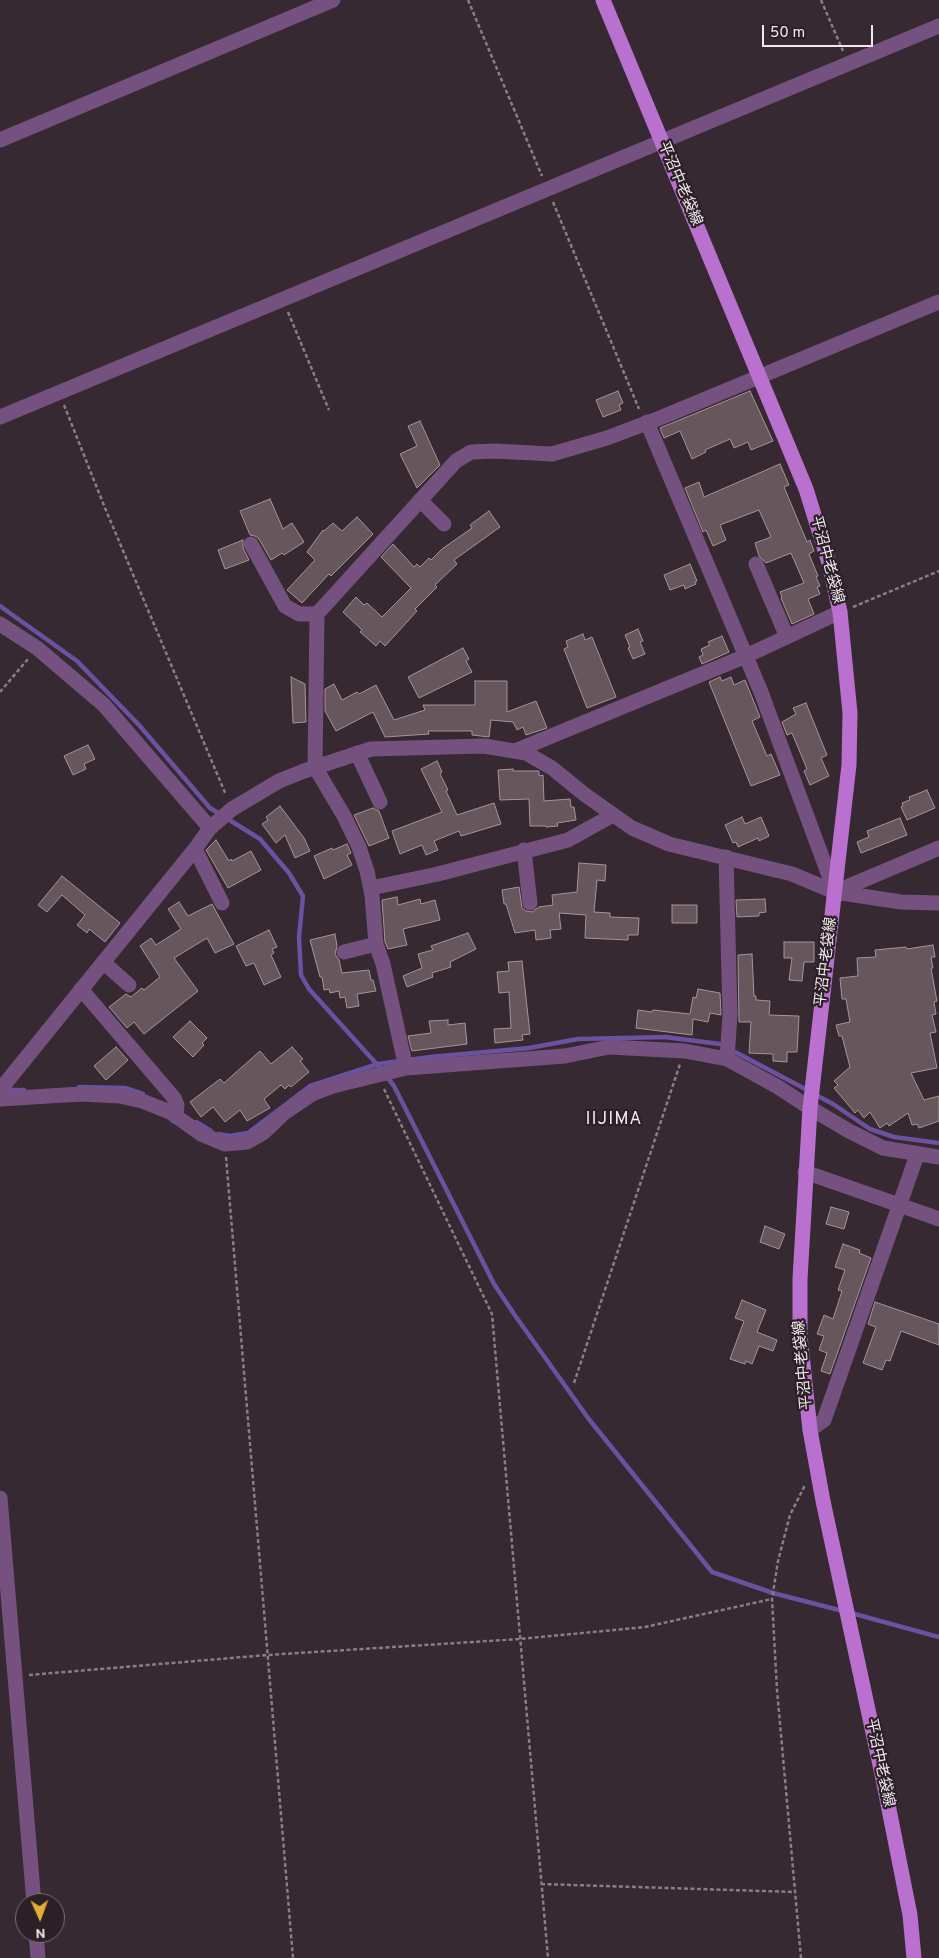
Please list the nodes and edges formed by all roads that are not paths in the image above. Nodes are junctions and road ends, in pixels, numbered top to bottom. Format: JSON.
{"nodes":[{"id":1,"x":333,"y":0,"type":"edge"},
{"id":2,"x":603,"y":0,"type":"edge"},
{"id":3,"x":939,"y":26,"type":"edge"},
{"id":4,"x":0,"y":140,"type":"edge"},
{"id":5,"x":661,"y":142,"type":"junction"},
{"id":6,"x":939,"y":302,"type":"edge"},
{"id":7,"x":760,"y":375,"type":"junction"},
{"id":8,"x":0,"y":417,"type":"edge"},
{"id":9,"x":646,"y":423,"type":"junction"},
{"id":10,"x":420,"y":500,"type":"junction"},
{"id":11,"x":444,"y":524,"type":"dead end"},
{"id":12,"x":250,"y":544,"type":"dead end"},
{"id":13,"x":756,"y":564,"type":"dead end"},
{"id":14,"x":840,"y":612,"type":"junction"},
{"id":15,"x":317,"y":614,"type":"junction"},
{"id":16,"x":0,"y":624,"type":"edge"},
{"id":17,"x":788,"y":637,"type":"junction"},
{"id":18,"x":746,"y":656,"type":"junction"},
{"id":19,"x":515,"y":751,"type":"junction"},
{"id":20,"x":357,"y":753,"type":"junction"},
{"id":21,"x":315,"y":767,"type":"junction"},
{"id":22,"x":380,"y":802,"type":"dead end"},
{"id":23,"x":613,"y":815,"type":"junction"},
{"id":24,"x":210,"y":828,"type":"junction"},
{"id":25,"x":939,"y":848,"type":"edge"},
{"id":26,"x":195,"y":849,"type":"junction"},
{"id":27,"x":524,"y":850,"type":"junction"},
{"id":28,"x":726,"y":857,"type":"junction"},
{"id":29,"x":370,"y":888,"type":"junction"},
{"id":30,"x":835,"y":892,"type":"junction"},
{"id":31,"x":222,"y":903,"type":"dead end"},
{"id":32,"x":530,"y":903,"type":"dead end"},
{"id":33,"x":939,"y":903,"type":"edge"},
{"id":34,"x":376,"y":944,"type":"junction"},
{"id":35,"x":344,"y":952,"type":"dead end"},
{"id":36,"x":103,"y":962,"type":"junction"},
{"id":37,"x":128,"y":986,"type":"dead end"},
{"id":38,"x":81,"y":989,"type":"junction"},
{"id":39,"x":727,"y":1059,"type":"junction"},
{"id":40,"x":406,"y":1068,"type":"junction"},
{"id":41,"x":0,"y":1090,"type":"edge"},
{"id":42,"x":0,"y":1099,"type":"edge"},
{"id":43,"x":810,"y":1108,"type":"junction"},
{"id":44,"x":176,"y":1117,"type":"junction"},
{"id":45,"x":917,"y":1154,"type":"junction"},
{"id":46,"x":939,"y":1157,"type":"edge"},
{"id":47,"x":805,"y":1172,"type":"junction"},
{"id":48,"x":900,"y":1205,"type":"junction"},
{"id":49,"x":939,"y":1218,"type":"edge"},
{"id":50,"x":810,"y":1430,"type":"junction"},
{"id":51,"x":0,"y":1498,"type":"edge"},
{"id":52,"x":33,"y":1893,"type":"edge"},
{"id":53,"x":37,"y":1943,"type":"edge"},
{"id":54,"x":38,"y":1958,"type":"edge"},
{"id":55,"x":914,"y":1958,"type":"edge"}],
"edges":[{"from":1,"to":4,"type":"street"},
{"from":2,"to":5,"type":"main road","name":"平沼中老袋線"},
{"from":3,"to":5,"type":"street"},
{"from":5,"to":7,"type":"main road","name":"平沼中老袋線"},
{"from":5,"to":8,"type":"street"},
{"from":6,"to":7,"type":"street"},
{"from":7,"to":9,"type":"street"},
{"from":7,"to":14,"type":"main road","name":"平沼中老袋線"},
{"from":9,"to":10,"type":"street"},
{"from":9,"to":18,"type":"street"},
{"from":10,"to":11,"type":"street"},
{"from":10,"to":15,"type":"street"},
{"from":12,"to":15,"type":"street"},
{"from":13,"to":17,"type":"street"},
{"from":14,"to":17,"type":"street"},
{"from":14,"to":30,"type":"main road","name":"平沼中老袋線"},
{"from":15,"to":21,"type":"street"},
{"from":16,"to":24,"type":"street"},
{"from":17,"to":18,"type":"street"},
{"from":18,"to":19,"type":"street"},
{"from":18,"to":30,"type":"street"},
{"from":19,"to":20,"type":"street"},
{"from":19,"to":23,"type":"street"},
{"from":20,"to":21,"type":"street"},
{"from":20,"to":22,"type":"street"},
{"from":21,"to":24,"type":"street"},
{"from":21,"to":29,"type":"street"},
{"from":23,"to":27,"type":"street"},
{"from":23,"to":28,"type":"street"},
{"from":24,"to":26,"type":"street"},
{"from":25,"to":30,"type":"street"},
{"from":26,"to":31,"type":"street"},
{"from":26,"to":36,"type":"street"},
{"from":27,"to":29,"type":"street"},
{"from":27,"to":32,"type":"street"},
{"from":28,"to":30,"type":"street"},
{"from":28,"to":39,"type":"street"},
{"from":29,"to":34,"type":"street"},
{"from":30,"to":33,"type":"street"},
{"from":30,"to":43,"type":"main road","name":"平沼中老袋線"},
{"from":34,"to":35,"type":"street"},
{"from":34,"to":40,"type":"street"},
{"from":36,"to":37,"type":"street"},
{"from":36,"to":38,"type":"street"},
{"from":38,"to":41,"type":"street"},
{"from":38,"to":44,"type":"street"},
{"from":39,"to":40,"type":"street"},
{"from":39,"to":43,"type":"street"},
{"from":40,"to":44,"type":"street"},
{"from":42,"to":44,"type":"street"},
{"from":43,"to":45,"type":"street"},
{"from":43,"to":47,"type":"main road","name":"平沼中老袋線"},
{"from":45,"to":46,"type":"street"},
{"from":45,"to":48,"type":"street"},
{"from":47,"to":48,"type":"street"},
{"from":47,"to":50,"type":"main road","name":"平沼中老袋線"},
{"from":48,"to":49,"type":"street"},
{"from":48,"to":50,"type":"street"},
{"from":50,"to":55,"type":"main road","name":"平沼中老袋線"},
{"from":51,"to":52,"type":"street"},
{"from":53,"to":54,"type":"street"}]}
